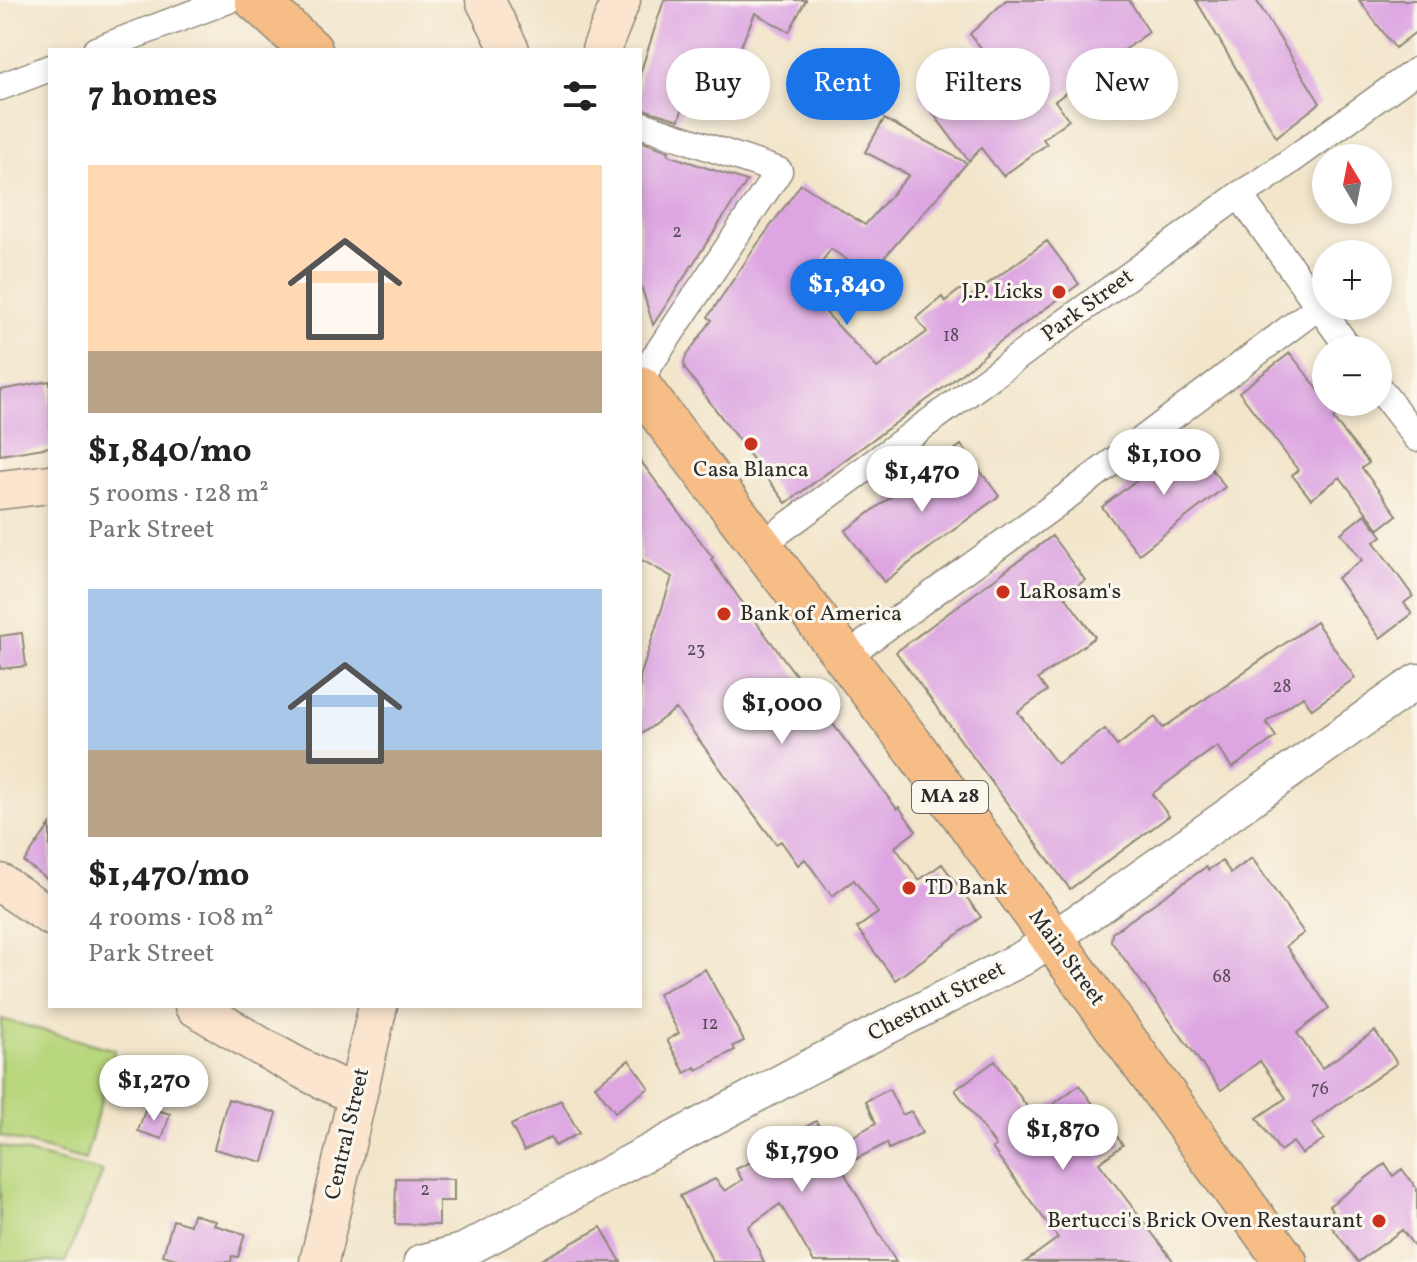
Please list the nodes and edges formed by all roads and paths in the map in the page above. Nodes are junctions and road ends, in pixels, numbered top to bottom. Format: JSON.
{"nodes":[{"id":1,"x":228,"y":0,"type":"edge"},
{"id":2,"x":256,"y":0,"type":"edge"},
{"id":3,"x":485,"y":0,"type":"edge"},
{"id":4,"x":621,"y":0,"type":"edge"},
{"id":5,"x":101,"y":48,"type":"edge"},
{"id":6,"x":309,"y":48,"type":"edge"},
{"id":7,"x":509,"y":48,"type":"edge"},
{"id":8,"x":602,"y":48,"type":"edge"},
{"id":9,"x":48,"y":69,"type":"edge"},
{"id":10,"x":1417,"y":70,"type":"edge"},
{"id":11,"x":0,"y":87,"type":"edge"},
{"id":12,"x":642,"y":125,"type":"edge"},
{"id":13,"x":1239,"y":195,"type":"junction"},
{"id":14,"x":1312,"y":296,"type":"edge"},
{"id":15,"x":1312,"y":311,"type":"edge"},
{"id":16,"x":642,"y":376,"type":"edge"},
{"id":17,"x":642,"y":390,"type":"edge"},
{"id":18,"x":1392,"y":405,"type":"edge"},
{"id":19,"x":1417,"y":438,"type":"edge"},
{"id":20,"x":48,"y":484,"type":"edge"},
{"id":21,"x":0,"y":490,"type":"edge"},
{"id":22,"x":761,"y":545,"type":"junction"},
{"id":23,"x":844,"y":658,"type":"junction"},
{"id":24,"x":1417,"y":681,"type":"edge"},
{"id":25,"x":0,"y":883,"type":"edge"},
{"id":26,"x":48,"y":915,"type":"edge"},
{"id":27,"x":1052,"y":939,"type":"junction"},
{"id":28,"x":197,"y":1008,"type":"edge"},
{"id":29,"x":378,"y":1008,"type":"edge"},
{"id":30,"x":356,"y":1095,"type":"junction"},
{"id":31,"x":319,"y":1262,"type":"edge"},
{"id":32,"x":421,"y":1262,"type":"edge"},
{"id":33,"x":1286,"y":1262,"type":"edge"}],
"edges":[{"from":1,"to":5,"type":"street"},
{"from":2,"to":6,"type":"main road"},
{"from":3,"to":7,"type":"main road"},
{"from":4,"to":8,"type":"main road"},
{"from":9,"to":11,"type":"street"},
{"from":10,"to":13,"type":"street","name":"Park Street"},
{"from":12,"to":16,"type":"street"},
{"from":13,"to":14,"type":"street"},
{"from":13,"to":22,"type":"street","name":"Park Street"},
{"from":15,"to":23,"type":"street"},
{"from":17,"to":22,"type":"main road","name":"Main Street","number":"MA 28"},
{"from":18,"to":19,"type":"street"},
{"from":20,"to":21,"type":"main road"},
{"from":22,"to":23,"type":"main road","name":"Main Street","number":"MA 28"},
{"from":23,"to":27,"type":"main road","name":"Main Street","number":"MA 28"},
{"from":24,"to":27,"type":"street","name":"Chestnut Street"},
{"from":25,"to":26,"type":"main road"},
{"from":27,"to":32,"type":"street","name":"Chestnut Street"},
{"from":27,"to":33,"type":"main road","name":"Main Street","number":"MA 28"},
{"from":28,"to":30,"type":"main road"},
{"from":29,"to":30,"type":"main road","name":"Central Street"},
{"from":30,"to":31,"type":"main road","name":"Central Street"}]}
